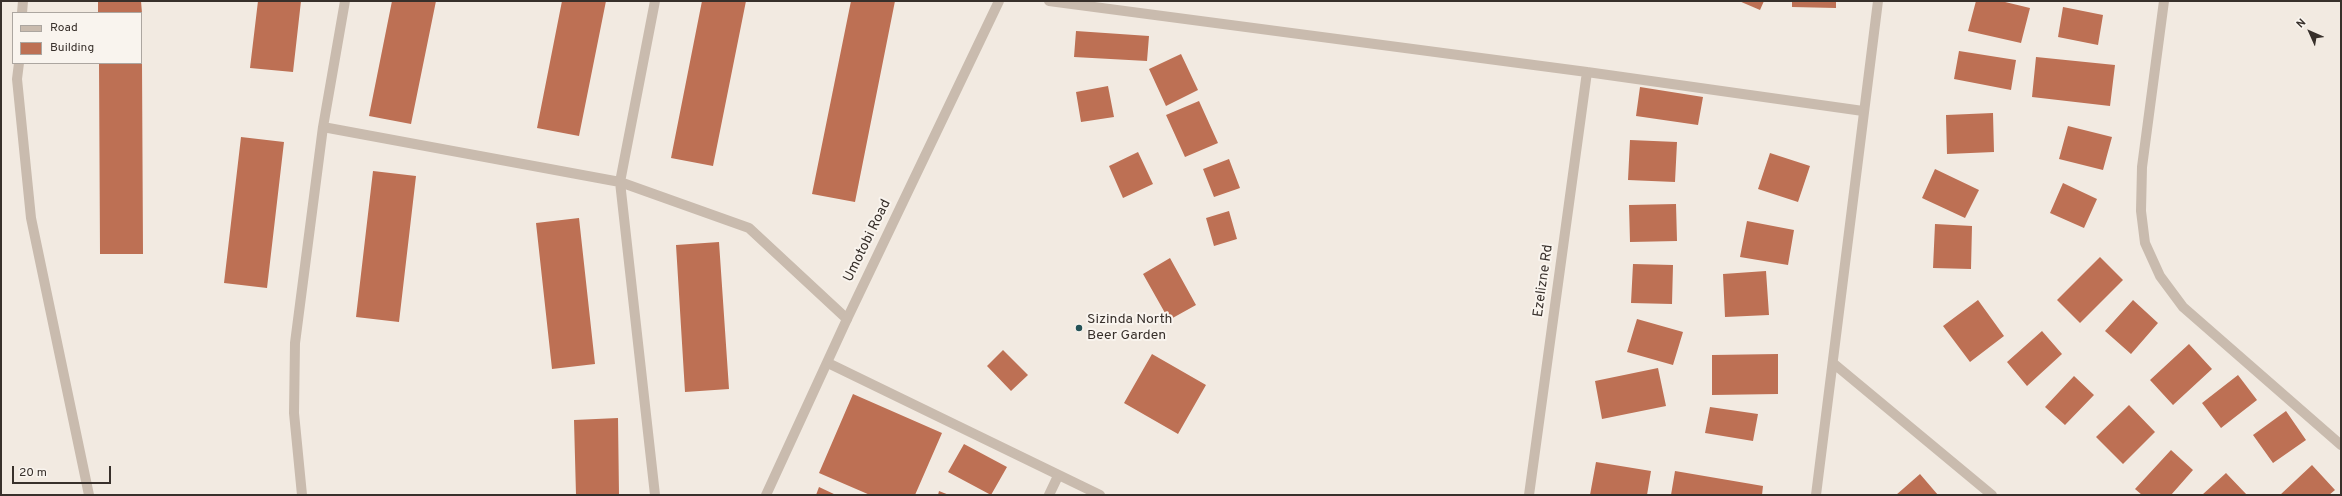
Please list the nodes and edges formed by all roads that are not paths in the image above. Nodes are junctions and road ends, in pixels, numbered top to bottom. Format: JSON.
{"nodes":[{"id":1,"x":23,"y":1,"type":"edge"},
{"id":2,"x":345,"y":1,"type":"edge"},
{"id":3,"x":655,"y":1,"type":"edge"},
{"id":4,"x":999,"y":1,"type":"edge"},
{"id":5,"x":1050,"y":1,"type":"edge"},
{"id":6,"x":1878,"y":1,"type":"edge"},
{"id":7,"x":2164,"y":1,"type":"edge"},
{"id":8,"x":22,"y":12,"type":"edge"},
{"id":9,"x":19,"y":64,"type":"edge"},
{"id":10,"x":1587,"y":72,"type":"junction"},
{"id":11,"x":1863,"y":111,"type":"junction"},
{"id":12,"x":323,"y":127,"type":"junction"},
{"id":13,"x":620,"y":182,"type":"junction"},
{"id":14,"x":847,"y":319,"type":"junction"},
{"id":15,"x":828,"y":363,"type":"junction"},
{"id":16,"x":1833,"y":363,"type":"junction"},
{"id":17,"x":2341,"y":444,"type":"edge"},
{"id":18,"x":1058,"y":476,"type":"junction"},
{"id":19,"x":89,"y":495,"type":"edge"},
{"id":20,"x":302,"y":495,"type":"edge"},
{"id":21,"x":655,"y":495,"type":"edge"},
{"id":22,"x":766,"y":495,"type":"edge"},
{"id":23,"x":1049,"y":495,"type":"edge"},
{"id":24,"x":1100,"y":495,"type":"edge"},
{"id":25,"x":1529,"y":495,"type":"edge"},
{"id":26,"x":1816,"y":495,"type":"edge"},
{"id":27,"x":1992,"y":495,"type":"edge"}],
"edges":[{"from":1,"to":8,"type":"street"},
{"from":2,"to":12,"type":"street"},
{"from":3,"to":13,"type":"street"},
{"from":4,"to":14,"type":"street","name":"Umotobi Road"},
{"from":5,"to":10,"type":"street"},
{"from":6,"to":11,"type":"street"},
{"from":7,"to":17,"type":"street"},
{"from":9,"to":19,"type":"street"},
{"from":10,"to":11,"type":"street"},
{"from":10,"to":25,"type":"street","name":"Ezelizne Rd"},
{"from":11,"to":16,"type":"street"},
{"from":12,"to":13,"type":"street"},
{"from":12,"to":20,"type":"street"},
{"from":13,"to":14,"type":"street"},
{"from":13,"to":21,"type":"street"},
{"from":14,"to":15,"type":"street","name":"Umotobi Road"},
{"from":15,"to":18,"type":"street"},
{"from":15,"to":22,"type":"street","name":"Umotobi Road"},
{"from":16,"to":26,"type":"street"},
{"from":16,"to":27,"type":"street"},
{"from":18,"to":23,"type":"street"},
{"from":18,"to":24,"type":"street"}]}
